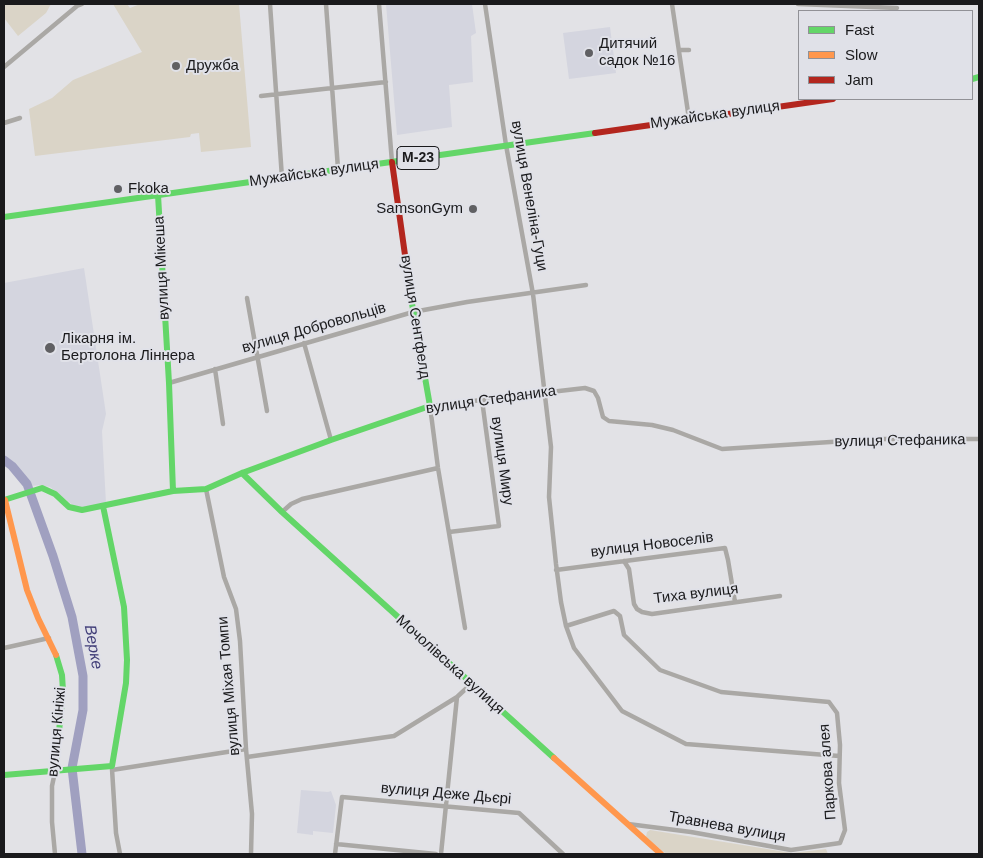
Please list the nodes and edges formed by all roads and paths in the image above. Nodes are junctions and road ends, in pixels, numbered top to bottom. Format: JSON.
{"nodes":[{"id":1,"x":82,"y":4,"type":"edge"},
{"id":2,"x":270,"y":4,"type":"edge"},
{"id":3,"x":326,"y":4,"type":"edge"},
{"id":4,"x":379,"y":4,"type":"edge"},
{"id":5,"x":485,"y":4,"type":"edge"},
{"id":6,"x":672,"y":4,"type":"edge"},
{"id":7,"x":798,"y":4,"type":"edge"},
{"id":8,"x":897,"y":8,"type":"edge"},
{"id":9,"x":679,"y":50,"type":"junction"},
{"id":10,"x":689,"y":50,"type":"dead end"},
{"id":11,"x":4,"y":67,"type":"edge"},
{"id":12,"x":386,"y":82,"type":"junction"},
{"id":13,"x":333,"y":89,"type":"junction"},
{"id":14,"x":277,"y":95,"type":"junction"},
{"id":15,"x":261,"y":96,"type":"dead end"},
{"id":16,"x":826,"y":100,"type":"edge"},
{"id":17,"x":20,"y":118,"type":"dead end"},
{"id":18,"x":689,"y":119,"type":"junction"},
{"id":19,"x":4,"y":123,"type":"edge"},
{"id":20,"x":506,"y":145,"type":"junction"},
{"id":21,"x":392,"y":162,"type":"junction"},
{"id":22,"x":338,"y":169,"type":"junction"},
{"id":23,"x":282,"y":178,"type":"junction"},
{"id":24,"x":158,"y":195,"type":"junction"},
{"id":25,"x":4,"y":217,"type":"edge"},
{"id":26,"x":586,"y":285,"type":"dead end"},
{"id":27,"x":533,"y":294,"type":"junction"},
{"id":28,"x":247,"y":298,"type":"dead end"},
{"id":29,"x":413,"y":312,"type":"junction"},
{"id":30,"x":304,"y":343,"type":"junction"},
{"id":31,"x":258,"y":356,"type":"junction"},
{"id":32,"x":215,"y":369,"type":"junction"},
{"id":33,"x":169,"y":383,"type":"junction"},
{"id":34,"x":544,"y":393,"type":"junction"},
{"id":35,"x":482,"y":400,"type":"junction"},
{"id":36,"x":430,"y":406,"type":"junction"},
{"id":37,"x":267,"y":411,"type":"dead end"},
{"id":38,"x":223,"y":424,"type":"dead end"},
{"id":39,"x":979,"y":439,"type":"edge"},
{"id":40,"x":331,"y":440,"type":"junction"},
{"id":41,"x":438,"y":468,"type":"junction"},
{"id":42,"x":242,"y":473,"type":"junction"},
{"id":43,"x":206,"y":489,"type":"junction"},
{"id":44,"x":173,"y":490,"type":"junction"},
{"id":45,"x":5,"y":500,"type":"edge"},
{"id":46,"x":103,"y":506,"type":"junction"},
{"id":47,"x":282,"y":512,"type":"junction"},
{"id":48,"x":449,"y":532,"type":"junction"},
{"id":49,"x":624,"y":561,"type":"junction"},
{"id":50,"x":556,"y":570,"type":"junction"},
{"id":51,"x":780,"y":596,"type":"dead end"},
{"id":52,"x":735,"y":602,"type":"junction"},
{"id":53,"x":566,"y":626,"type":"junction"},
{"id":54,"x":465,"y":628,"type":"dead end"},
{"id":55,"x":49,"y":638,"type":"junction"},
{"id":56,"x":4,"y":648,"type":"edge"},
{"id":57,"x":471,"y":684,"type":"junction"},
{"id":58,"x":457,"y":697,"type":"junction"},
{"id":59,"x":246,"y":749,"type":"junction"},
{"id":60,"x":839,"y":756,"type":"junction"},
{"id":61,"x":247,"y":757,"type":"junction"},
{"id":62,"x":112,"y":768,"type":"junction"},
{"id":63,"x":55,"y":772,"type":"junction"},
{"id":64,"x":4,"y":775,"type":"edge"},
{"id":65,"x":446,"y":806,"type":"junction"},
{"id":66,"x":626,"y":824,"type":"junction"},
{"id":67,"x":845,"y":830,"type":"joint"},
{"id":68,"x":336,"y":844,"type":"junction"},
{"id":69,"x":55,"y":854,"type":"edge"},
{"id":70,"x":120,"y":854,"type":"edge"},
{"id":71,"x":251,"y":854,"type":"edge"},
{"id":72,"x":335,"y":854,"type":"edge"},
{"id":73,"x":436,"y":854,"type":"edge"},
{"id":74,"x":441,"y":854,"type":"edge"},
{"id":75,"x":564,"y":854,"type":"edge"},
{"id":76,"x":661,"y":854,"type":"edge"}],
"edges":[{"from":1,"to":11,"type":"street"},
{"from":2,"to":14,"type":"street"},
{"from":3,"to":13,"type":"street"},
{"from":4,"to":12,"type":"street","name":"вулиця Сентфелд"},
{"from":5,"to":20,"type":"street","name":"вулиця Венеліна-Гуци"},
{"from":6,"to":9,"type":"street"},
{"from":7,"to":8,"type":"street"},
{"from":9,"to":10,"type":"street"},
{"from":9,"to":18,"type":"street"},
{"from":12,"to":13,"type":"street"},
{"from":12,"to":21,"type":"street","name":"вулиця Сентфелд"},
{"from":13,"to":14,"type":"street"},
{"from":13,"to":22,"type":"street"},
{"from":14,"to":15,"type":"street"},
{"from":14,"to":23,"type":"street"},
{"from":16,"to":18,"type":"main road","name":"Мужайська вулиця","number":"М-23"},
{"from":17,"to":19,"type":"street"},
{"from":18,"to":20,"type":"main road","name":"Мужайська вулиця","number":"М-23"},
{"from":20,"to":21,"type":"main road","name":"Мужайська вулиця","number":"М-23"},
{"from":20,"to":27,"type":"street","name":"вулиця Венеліна-Гуци"},
{"from":21,"to":22,"type":"main road","name":"Мужайська вулиця","number":"М-23"},
{"from":21,"to":29,"type":"main road","name":"вулиця Сентфелд"},
{"from":22,"to":23,"type":"main road","name":"Мужайська вулиця","number":"М-23"},
{"from":23,"to":24,"type":"main road","name":"Мужайська вулиця","number":"М-23"},
{"from":24,"to":25,"type":"main road","name":"Мужайська вулиця","number":"М-23"},
{"from":24,"to":33,"type":"main road","name":"вулиця Мікеша"},
{"from":26,"to":27,"type":"street","name":"вулиця Добровольців"},
{"from":27,"to":29,"type":"street","name":"вулиця Добровольців"},
{"from":27,"to":34,"type":"street","name":"вулиця Венеліна-Гуци"},
{"from":28,"to":31,"type":"street"},
{"from":29,"to":30,"type":"street","name":"вулиця Добровольців"},
{"from":29,"to":36,"type":"main road","name":"вулиця Сентфелд"},
{"from":30,"to":31,"type":"street","name":"вулиця Добровольців"},
{"from":30,"to":40,"type":"street"},
{"from":31,"to":32,"type":"street","name":"вулиця Добровольців"},
{"from":31,"to":37,"type":"street"},
{"from":32,"to":33,"type":"street","name":"вулиця Добровольців"},
{"from":32,"to":38,"type":"street"},
{"from":33,"to":44,"type":"main road","name":"вулиця Мікеша"},
{"from":34,"to":35,"type":"street","name":"вулиця Стефаника"},
{"from":34,"to":39,"type":"street","name":"вулиця Стефаника"},
{"from":34,"to":50,"type":"street","name":"вулиця Венеліна-Гуци"},
{"from":35,"to":36,"type":"street","name":"вулиця Стефаника"},
{"from":35,"to":48,"type":"street","name":"вулиця Миру"},
{"from":36,"to":40,"type":"main road","name":"вулиця Стефаника"},
{"from":36,"to":41,"type":"street","name":"вулиця Сентфелд"},
{"from":40,"to":42,"type":"main road","name":"вулиця Стефаника"},
{"from":41,"to":47,"type":"street"},
{"from":41,"to":48,"type":"street","name":"вулиця Сентфелд"},
{"from":42,"to":43,"type":"main road","name":"вулиця Стефаника"},
{"from":42,"to":47,"type":"main road","name":"Мочолівська вулиця"},
{"from":43,"to":44,"type":"main road","name":"вулиця Стефаника"},
{"from":43,"to":59,"type":"street","name":"вулиця Міхая Томпи"},
{"from":44,"to":46,"type":"main road","name":"вулиця Стефаника"},
{"from":45,"to":46,"type":"main road","name":"вулиця Стефаника"},
{"from":45,"to":55,"type":"main road","name":"вулиця Кініжі"},
{"from":46,"to":62,"type":"main road"},
{"from":47,"to":57,"type":"main road","name":"Мочолівська вулиця"},
{"from":48,"to":54,"type":"street","name":"вулиця Сентфелд"},
{"from":49,"to":50,"type":"street","name":"вулиця Новоселів"},
{"from":49,"to":52,"type":"street","name":"Тиха вулиця"},
{"from":49,"to":52,"type":"street","name":"вулиця Новоселів"},
{"from":50,"to":53,"type":"street","name":"вулиця Венеліна-Гуци"},
{"from":51,"to":52,"type":"street","name":"Тиха вулиця"},
{"from":53,"to":60,"type":"street","name":"вулиця Венеліна-Гуци"},
{"from":53,"to":60,"type":"street","name":"Паркова алея"},
{"from":55,"to":56,"type":"street"},
{"from":55,"to":63,"type":"main road","name":"вулиця Кініжі"},
{"from":57,"to":58,"type":"street"},
{"from":57,"to":66,"type":"main road","name":"Мочолівська вулиця"},
{"from":58,"to":61,"type":"street"},
{"from":58,"to":65,"type":"street"},
{"from":59,"to":61,"type":"street","name":"вулиця Міхая Томпи"},
{"from":59,"to":62,"type":"street"},
{"from":60,"to":67,"type":"street","name":"Паркова алея"},
{"from":61,"to":71,"type":"street","name":"вулиця Міхая Томпи"},
{"from":62,"to":63,"type":"main road"},
{"from":62,"to":70,"type":"street"},
{"from":63,"to":64,"type":"main road"},
{"from":63,"to":69,"type":"street","name":"вулиця Кініжі"},
{"from":65,"to":68,"type":"street","name":"вулиця Деже Дьєрі"},
{"from":65,"to":74,"type":"street"},
{"from":65,"to":75,"type":"street","name":"вулиця Деже Дьєрі"},
{"from":66,"to":67,"type":"street","name":"Травнева вулиця"},
{"from":66,"to":76,"type":"main road","name":"Мочолівська вулиця"},
{"from":68,"to":72,"type":"street"},
{"from":68,"to":73,"type":"street"}]}
